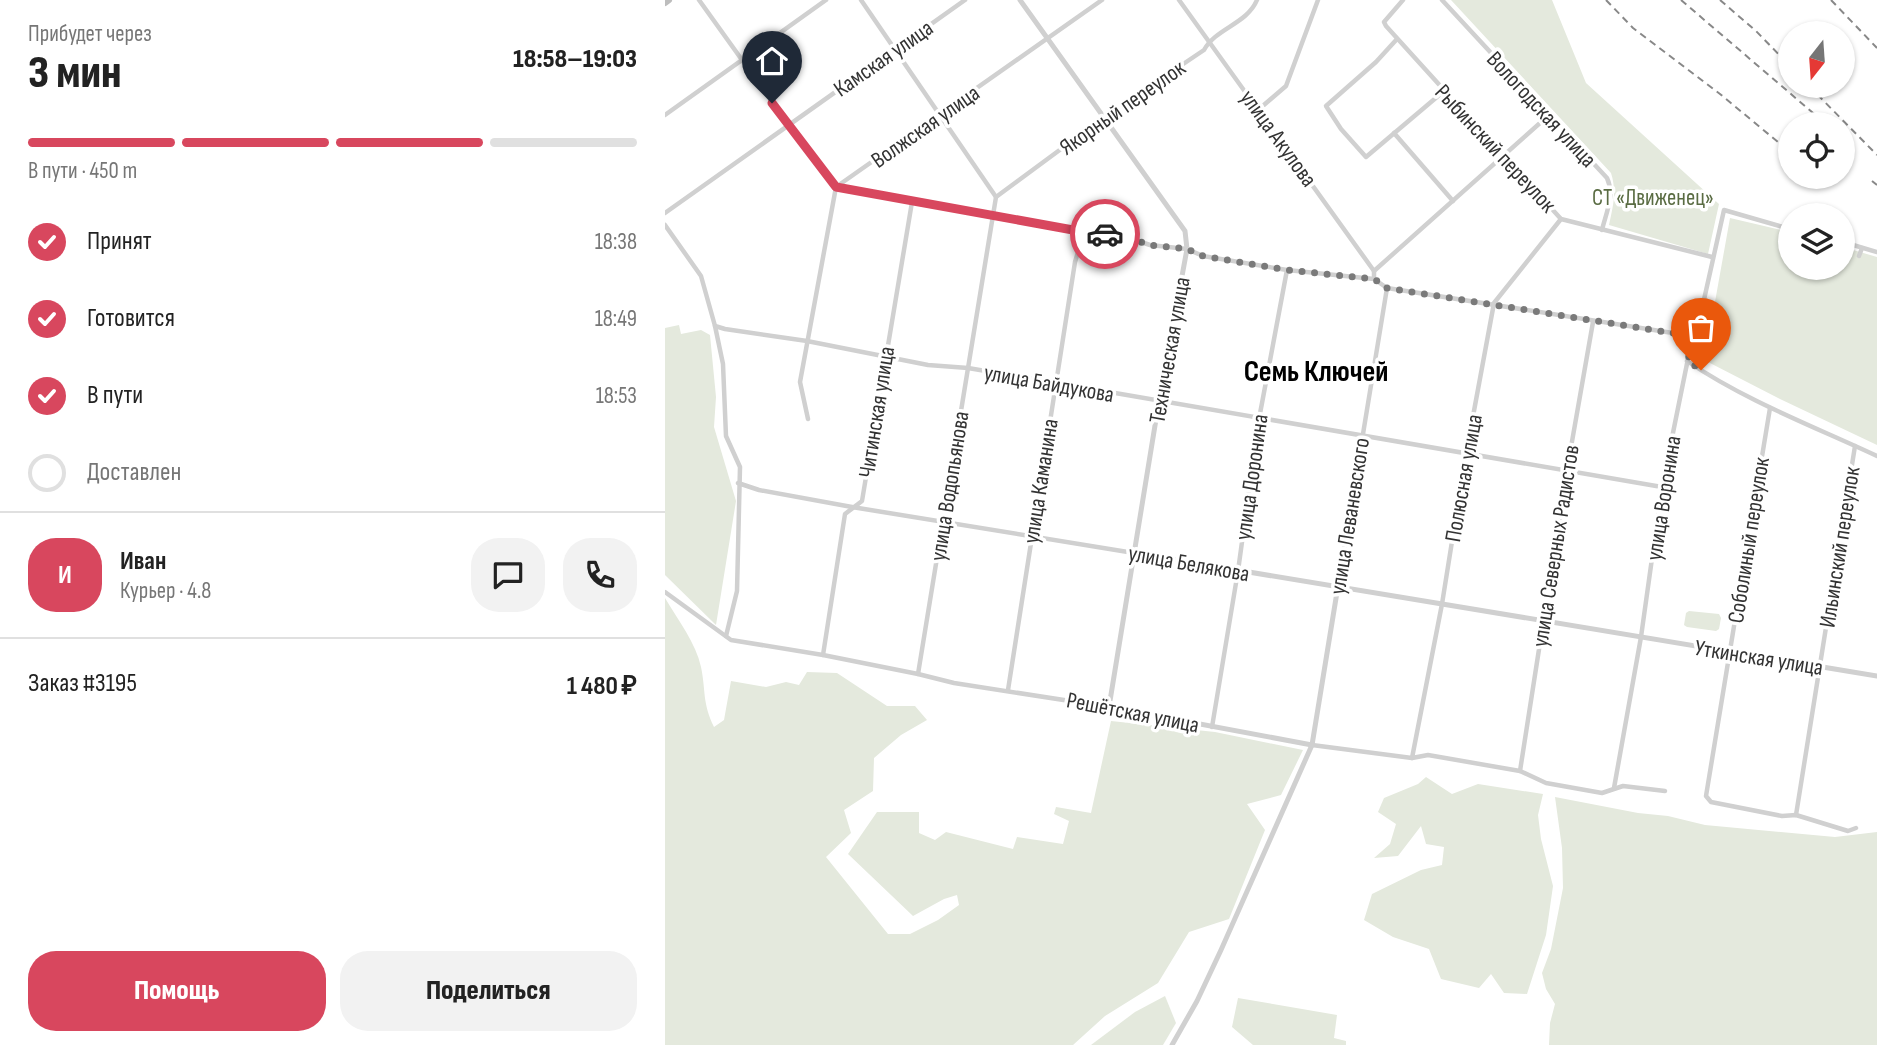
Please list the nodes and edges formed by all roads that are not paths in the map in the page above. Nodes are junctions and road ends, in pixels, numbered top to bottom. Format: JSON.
{"nodes":[{"id":1,"x":699,"y":0,"type":"edge"},
{"id":2,"x":826,"y":0,"type":"edge"},
{"id":3,"x":862,"y":0,"type":"edge"},
{"id":4,"x":965,"y":0,"type":"edge"},
{"id":5,"x":1020,"y":0,"type":"edge"},
{"id":6,"x":1102,"y":0,"type":"edge"},
{"id":7,"x":1179,"y":0,"type":"edge"},
{"id":8,"x":1258,"y":0,"type":"edge"},
{"id":9,"x":1318,"y":0,"type":"edge"},
{"id":10,"x":1403,"y":0,"type":"edge"},
{"id":11,"x":1442,"y":0,"type":"edge"},
{"id":12,"x":1048,"y":38,"type":"junction"},
{"id":13,"x":1397,"y":39,"type":"junction"},
{"id":14,"x":1209,"y":41,"type":"junction"},
{"id":15,"x":896,"y":50,"type":"junction"},
{"id":16,"x":741,"y":59,"type":"junction"},
{"id":17,"x":1444,"y":92,"type":"junction"},
{"id":18,"x":1258,"y":110,"type":"junction"},
{"id":19,"x":665,"y":115,"type":"edge"},
{"id":20,"x":1549,"y":115,"type":"junction"},
{"id":21,"x":940,"y":116,"type":"junction"},
{"id":22,"x":1103,"y":118,"type":"junction"},
{"id":23,"x":788,"y":124,"type":"junction"},
{"id":24,"x":1394,"y":133,"type":"junction"},
{"id":25,"x":1505,"y":155,"type":"junction"},
{"id":26,"x":836,"y":187,"type":"junction"},
{"id":27,"x":996,"y":197,"type":"junction"},
{"id":28,"x":1454,"y":201,"type":"junction"},
{"id":29,"x":912,"y":202,"type":"junction"},
{"id":30,"x":665,"y":213,"type":"edge"},
{"id":31,"x":994,"y":216,"type":"junction"},
{"id":32,"x":1562,"y":219,"type":"junction"},
{"id":33,"x":665,"y":225,"type":"edge"},
{"id":34,"x":1778,"y":226,"type":"edge"},
{"id":35,"x":1602,"y":230,"type":"junction"},
{"id":36,"x":1084,"y":232,"type":"junction"},
{"id":37,"x":1855,"y":246,"type":"edge"},
{"id":38,"x":1862,"y":248,"type":"junction"},
{"id":39,"x":1187,"y":249,"type":"junction"},
{"id":40,"x":1877,"y":252,"type":"edge"},
{"id":41,"x":1859,"y":256,"type":"dead end"},
{"id":42,"x":1713,"y":257,"type":"junction"},
{"id":43,"x":1287,"y":270,"type":"junction"},
{"id":44,"x":1374,"y":271,"type":"junction"},
{"id":45,"x":1374,"y":279,"type":"junction"},
{"id":46,"x":1387,"y":288,"type":"junction"},
{"id":47,"x":1494,"y":303,"type":"junction"},
{"id":48,"x":1593,"y":322,"type":"junction"},
{"id":49,"x":715,"y":326,"type":"junction"},
{"id":50,"x":1692,"y":339,"type":"junction"},
{"id":51,"x":807,"y":341,"type":"junction"},
{"id":52,"x":885,"y":355,"type":"junction"},
{"id":53,"x":1688,"y":361,"type":"junction"},
{"id":54,"x":968,"y":368,"type":"junction"},
{"id":55,"x":1057,"y":383,"type":"junction"},
{"id":56,"x":1159,"y":401,"type":"junction"},
{"id":57,"x":1770,"y":408,"type":"junction"},
{"id":58,"x":808,"y":419,"type":"dead end"},
{"id":59,"x":1259,"y":419,"type":"junction"},
{"id":60,"x":1361,"y":437,"type":"junction"},
{"id":61,"x":1855,"y":446,"type":"junction"},
{"id":62,"x":1466,"y":454,"type":"junction"},
{"id":63,"x":1877,"y":456,"type":"edge"},
{"id":64,"x":1567,"y":470,"type":"junction"},
{"id":65,"x":738,"y":483,"type":"junction"},
{"id":66,"x":1662,"y":487,"type":"junction"},
{"id":67,"x":852,"y":507,"type":"junction"},
{"id":68,"x":943,"y":521,"type":"junction"},
{"id":69,"x":1031,"y":537,"type":"junction"},
{"id":70,"x":1134,"y":553,"type":"junction"},
{"id":71,"x":1238,"y":572,"type":"junction"},
{"id":72,"x":1338,"y":586,"type":"junction"},
{"id":73,"x":665,"y":592,"type":"edge"},
{"id":74,"x":1442,"y":604,"type":"junction"},
{"id":75,"x":1543,"y":621,"type":"junction"},
{"id":76,"x":726,"y":637,"type":"junction"},
{"id":77,"x":1641,"y":637,"type":"junction"},
{"id":78,"x":1730,"y":652,"type":"junction"},
{"id":79,"x":823,"y":655,"type":"junction"},
{"id":80,"x":1819,"y":667,"type":"junction"},
{"id":81,"x":918,"y":674,"type":"junction"},
{"id":82,"x":1877,"y":676,"type":"edge"},
{"id":83,"x":1008,"y":690,"type":"junction"},
{"id":84,"x":1109,"y":707,"type":"junction"},
{"id":85,"x":1212,"y":727,"type":"junction"},
{"id":86,"x":1312,"y":745,"type":"junction"},
{"id":87,"x":1412,"y":758,"type":"junction"},
{"id":88,"x":1520,"y":771,"type":"junction"},
{"id":89,"x":1614,"y":788,"type":"junction"},
{"id":90,"x":1665,"y":791,"type":"dead end"},
{"id":91,"x":1796,"y":815,"type":"junction"},
{"id":92,"x":1856,"y":828,"type":"dead end"},
{"id":93,"x":1172,"y":1045,"type":"edge"}],
"edges":[{"from":1,"to":16,"type":"street"},
{"from":2,"to":16,"type":"street"},
{"from":3,"to":15,"type":"street"},
{"from":4,"to":15,"type":"street","name":"Камская улица"},
{"from":5,"to":12,"type":"street","name":"Техническая улица"},
{"from":6,"to":12,"type":"street","name":"Волжская улица"},
{"from":7,"to":14,"type":"street","name":"улица Акулова"},
{"from":8,"to":14,"type":"street","name":"Якорный переулок"},
{"from":9,"to":18,"type":"street"},
{"from":10,"to":13,"type":"street","name":"Рыбинский переулок"},
{"from":11,"to":20,"type":"street","name":"Вологодская улица"},
{"from":12,"to":21,"type":"street","name":"Волжская улица"},
{"from":12,"to":22,"type":"street","name":"Техническая улица"},
{"from":13,"to":17,"type":"street","name":"Рыбинский переулок"},
{"from":13,"to":24,"type":"street"},
{"from":14,"to":18,"type":"street","name":"улица Акулова"},
{"from":14,"to":22,"type":"street","name":"Якорный переулок"},
{"from":15,"to":21,"type":"street"},
{"from":15,"to":23,"type":"street","name":"Камская улица"},
{"from":16,"to":19,"type":"street"},
{"from":16,"to":23,"type":"street"},
{"from":17,"to":24,"type":"street"},
{"from":17,"to":25,"type":"street","name":"Рыбинский переулок"},
{"from":18,"to":44,"type":"street","name":"улица Акулова"},
{"from":20,"to":25,"type":"street"},
{"from":20,"to":35,"type":"street","name":"Вологодская улица"},
{"from":21,"to":26,"type":"street","name":"Волжская улица"},
{"from":21,"to":27,"type":"street"},
{"from":22,"to":27,"type":"street","name":"Якорный переулок"},
{"from":22,"to":39,"type":"street","name":"Техническая улица"},
{"from":23,"to":26,"type":"street"},
{"from":23,"to":30,"type":"street","name":"Камская улица"},
{"from":24,"to":28,"type":"street"},
{"from":25,"to":28,"type":"street"},
{"from":25,"to":32,"type":"street","name":"Рыбинский переулок"},
{"from":26,"to":29,"type":"street"},
{"from":26,"to":51,"type":"street"},
{"from":27,"to":31,"type":"street"},
{"from":28,"to":44,"type":"street"},
{"from":29,"to":31,"type":"street"},
{"from":29,"to":52,"type":"street","name":"Читинская улица"},
{"from":31,"to":36,"type":"street"},
{"from":31,"to":54,"type":"street","name":"улица Водопьянова"},
{"from":32,"to":35,"type":"street","name":"Рыбинский переулок"},
{"from":32,"to":47,"type":"street","name":"Полюсная улица"},
{"from":33,"to":49,"type":"street"},
{"from":34,"to":42,"type":"street","name":"улица Воронина"},
{"from":35,"to":42,"type":"street","name":"Рыбинский переулок"},
{"from":36,"to":39,"type":"street"},
{"from":36,"to":55,"type":"street","name":"улица Каманина"},
{"from":37,"to":38,"type":"street"},
{"from":38,"to":40,"type":"street"},
{"from":38,"to":41,"type":"street"},
{"from":39,"to":43,"type":"street"},
{"from":39,"to":56,"type":"street","name":"Техническая улица"},
{"from":42,"to":50,"type":"street","name":"улица Воронина"},
{"from":43,"to":45,"type":"street"},
{"from":43,"to":59,"type":"street","name":"улица Доронина"},
{"from":44,"to":45,"type":"street"},
{"from":45,"to":46,"type":"street"},
{"from":46,"to":47,"type":"street"},
{"from":46,"to":60,"type":"street","name":"улица Леваневского"},
{"from":47,"to":48,"type":"street"},
{"from":47,"to":62,"type":"street","name":"Полюсная улица"},
{"from":48,"to":50,"type":"street"},
{"from":48,"to":64,"type":"street","name":"улица Северных Радистов"},
{"from":49,"to":51,"type":"street","name":"улица Байдукова"},
{"from":49,"to":65,"type":"street"},
{"from":50,"to":53,"type":"street","name":"улица Воронина"},
{"from":51,"to":52,"type":"street","name":"улица Байдукова"},
{"from":51,"to":58,"type":"street"},
{"from":52,"to":54,"type":"street","name":"улица Байдукова"},
{"from":52,"to":67,"type":"street","name":"Читинская улица"},
{"from":53,"to":57,"type":"street"},
{"from":53,"to":66,"type":"street","name":"улица Воронина"},
{"from":54,"to":55,"type":"street","name":"улица Байдукова"},
{"from":54,"to":68,"type":"street","name":"улица Водопьянова"},
{"from":55,"to":56,"type":"street","name":"улица Байдукова"},
{"from":55,"to":69,"type":"street","name":"улица Каманина"},
{"from":56,"to":59,"type":"street","name":"улица Байдукова"},
{"from":56,"to":70,"type":"street","name":"Техническая улица"},
{"from":57,"to":61,"type":"street"},
{"from":57,"to":78,"type":"street","name":"Соболиный переулок"},
{"from":59,"to":60,"type":"street","name":"улица Байдукова"},
{"from":59,"to":71,"type":"street","name":"улица Доронина"},
{"from":60,"to":62,"type":"street","name":"улица Байдукова"},
{"from":60,"to":72,"type":"street","name":"улица Леваневского"},
{"from":61,"to":63,"type":"street"},
{"from":61,"to":80,"type":"street","name":"Ильинский переулок"},
{"from":62,"to":64,"type":"street","name":"улица Байдукова"},
{"from":62,"to":74,"type":"street","name":"Полюсная улица"},
{"from":64,"to":66,"type":"street","name":"улица Байдукова"},
{"from":64,"to":75,"type":"street","name":"улица Северных Радистов"},
{"from":65,"to":67,"type":"street","name":"улица Белякова"},
{"from":65,"to":76,"type":"street"},
{"from":66,"to":77,"type":"street","name":"улица Воронина"},
{"from":67,"to":68,"type":"street","name":"улица Белякова"},
{"from":67,"to":79,"type":"street","name":"Читинская улица"},
{"from":68,"to":69,"type":"street","name":"улица Белякова"},
{"from":68,"to":81,"type":"street","name":"улица Водопьянова"},
{"from":69,"to":70,"type":"street","name":"улица Белякова"},
{"from":69,"to":83,"type":"street","name":"улица Каманина"},
{"from":70,"to":71,"type":"street","name":"улица Белякова"},
{"from":70,"to":84,"type":"street","name":"Техническая улица"},
{"from":71,"to":72,"type":"street","name":"улица Белякова"},
{"from":71,"to":85,"type":"street","name":"улица Доронина"},
{"from":72,"to":74,"type":"street","name":"улица Белякова"},
{"from":72,"to":86,"type":"street","name":"улица Леваневского"},
{"from":73,"to":76,"type":"street","name":"Решётская улица"},
{"from":74,"to":75,"type":"street","name":"улица Белякова"},
{"from":74,"to":87,"type":"street","name":"Полюсная улица"},
{"from":75,"to":77,"type":"street","name":"улица Белякова"},
{"from":75,"to":88,"type":"street","name":"улица Северных Радистов"},
{"from":76,"to":79,"type":"street","name":"Решётская улица"},
{"from":77,"to":78,"type":"street","name":"Уткинская улица"},
{"from":77,"to":89,"type":"street","name":"улица Воронина"},
{"from":78,"to":80,"type":"street","name":"Уткинская улица"},
{"from":78,"to":91,"type":"street","name":"Соболиный переулок"},
{"from":79,"to":81,"type":"street","name":"Решётская улица"},
{"from":80,"to":82,"type":"street","name":"Уткинская улица"},
{"from":80,"to":91,"type":"street","name":"Ильинский переулок"},
{"from":81,"to":83,"type":"street","name":"Решётская улица"},
{"from":83,"to":84,"type":"street","name":"Решётская улица"},
{"from":84,"to":85,"type":"street","name":"Решётская улица"},
{"from":85,"to":86,"type":"street","name":"Решётская улица"},
{"from":86,"to":87,"type":"street","name":"Решётская улица"},
{"from":86,"to":93,"type":"street","name":"улица Леваневского"},
{"from":87,"to":88,"type":"street","name":"Решётская улица"},
{"from":88,"to":89,"type":"street","name":"Решётская улица"},
{"from":89,"to":90,"type":"street","name":"Решётская улица"},
{"from":91,"to":92,"type":"street"}]}
